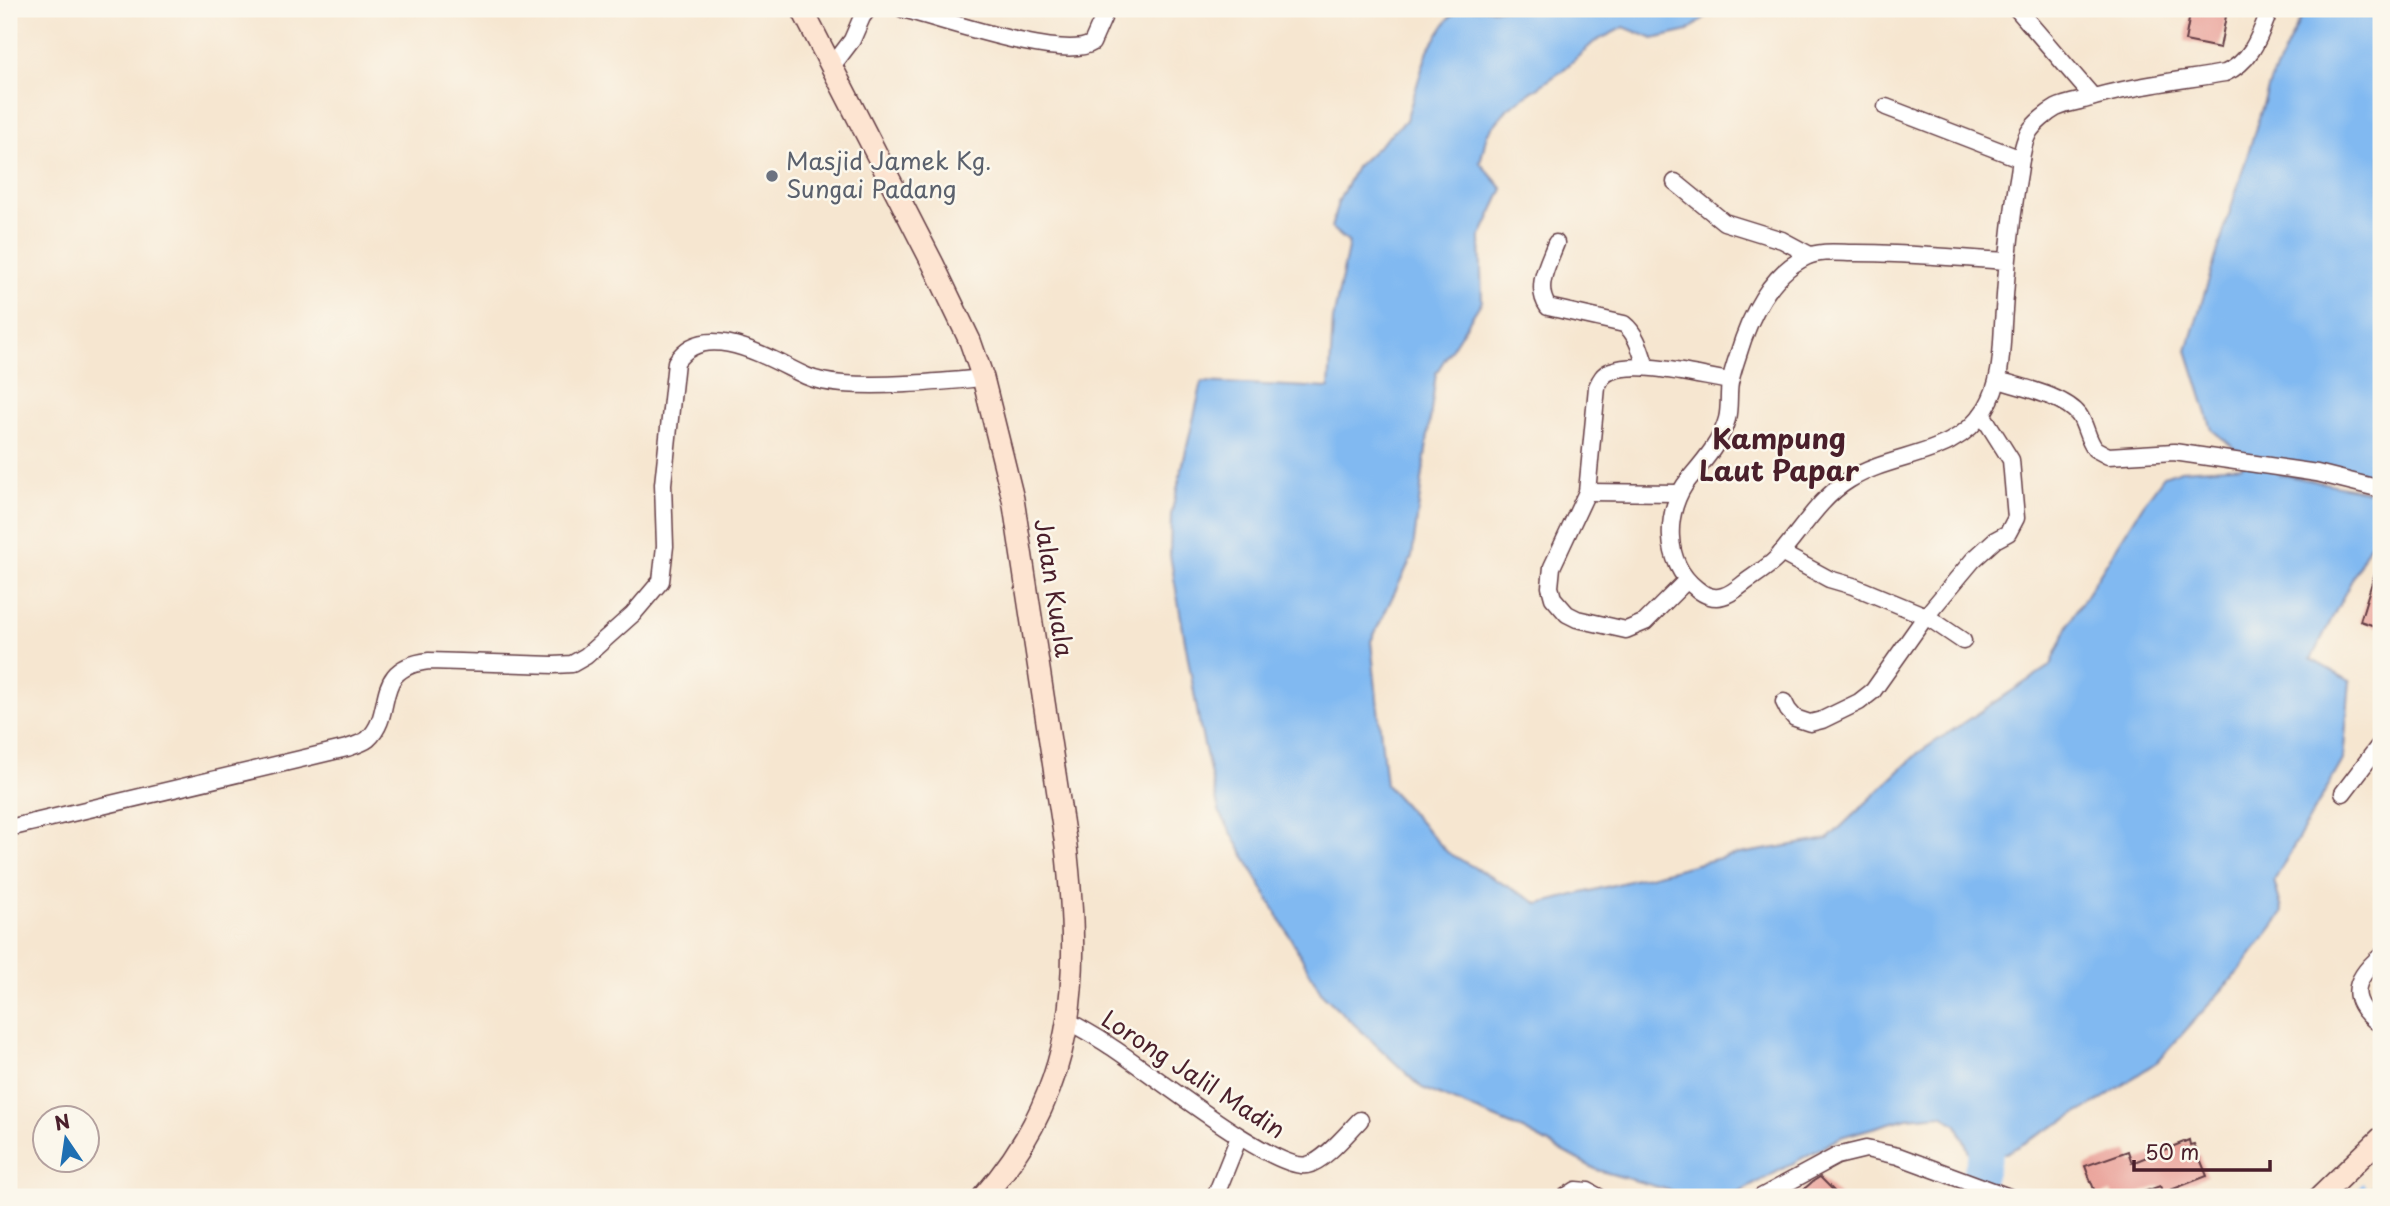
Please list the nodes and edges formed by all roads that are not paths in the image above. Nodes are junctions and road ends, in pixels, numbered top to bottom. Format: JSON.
{"nodes":[{"id":1,"x":802,"y":9,"type":"edge"},
{"id":2,"x":868,"y":9,"type":"edge"},
{"id":3,"x":903,"y":9,"type":"edge"},
{"id":4,"x":1107,"y":9,"type":"edge"},
{"id":5,"x":2017,"y":9,"type":"edge"},
{"id":6,"x":2270,"y":9,"type":"edge"},
{"id":7,"x":832,"y":65,"type":"junction"},
{"id":8,"x":2093,"y":97,"type":"junction"},
{"id":9,"x":1886,"y":107,"type":"dead end"},
{"id":10,"x":2021,"y":159,"type":"junction"},
{"id":11,"x":1675,"y":182,"type":"dead end"},
{"id":12,"x":1556,"y":243,"type":"dead end"},
{"id":13,"x":1810,"y":255,"type":"junction"},
{"id":14,"x":2007,"y":261,"type":"junction"},
{"id":15,"x":1646,"y":367,"type":"junction"},
{"id":16,"x":983,"y":378,"type":"junction"},
{"id":17,"x":1998,"y":380,"type":"junction"},
{"id":18,"x":1730,"y":381,"type":"junction"},
{"id":19,"x":1982,"y":414,"type":"junction"},
{"id":20,"x":2381,"y":489,"type":"edge"},
{"id":21,"x":1587,"y":492,"type":"junction"},
{"id":22,"x":1678,"y":493,"type":"junction"},
{"id":23,"x":1781,"y":553,"type":"junction"},
{"id":24,"x":1687,"y":580,"type":"junction"},
{"id":25,"x":1926,"y":616,"type":"junction"},
{"id":26,"x":1963,"y":641,"type":"dead end"},
{"id":27,"x":1784,"y":702,"type":"dead end"},
{"id":28,"x":2381,"y":743,"type":"edge"},
{"id":29,"x":2343,"y":793,"type":"dead end"},
{"id":30,"x":9,"y":828,"type":"edge"},
{"id":31,"x":2381,"y":956,"type":"edge"},
{"id":32,"x":1068,"y":1021,"type":"junction"},
{"id":33,"x":2381,"y":1025,"type":"edge"},
{"id":34,"x":1360,"y":1120,"type":"dead end"},
{"id":35,"x":1239,"y":1137,"type":"junction"},
{"id":36,"x":2381,"y":1138,"type":"edge"},
{"id":37,"x":983,"y":1197,"type":"edge"},
{"id":38,"x":1215,"y":1197,"type":"edge"},
{"id":39,"x":1566,"y":1197,"type":"edge"},
{"id":40,"x":1599,"y":1197,"type":"edge"},
{"id":41,"x":1761,"y":1197,"type":"edge"},
{"id":42,"x":2009,"y":1197,"type":"edge"},
{"id":43,"x":2320,"y":1197,"type":"edge"}],
"edges":[{"from":1,"to":7,"type":"main road","name":"Jalan Kuala"},
{"from":2,"to":7,"type":"street"},
{"from":3,"to":4,"type":"street"},
{"from":5,"to":8,"type":"street"},
{"from":6,"to":8,"type":"street"},
{"from":7,"to":16,"type":"main road","name":"Jalan Kuala"},
{"from":8,"to":10,"type":"street"},
{"from":9,"to":10,"type":"street"},
{"from":10,"to":14,"type":"street"},
{"from":11,"to":13,"type":"street"},
{"from":12,"to":15,"type":"street"},
{"from":13,"to":14,"type":"street"},
{"from":13,"to":18,"type":"street"},
{"from":14,"to":17,"type":"street"},
{"from":15,"to":18,"type":"street"},
{"from":15,"to":21,"type":"street"},
{"from":16,"to":30,"type":"street"},
{"from":16,"to":32,"type":"main road","name":"Jalan Kuala"},
{"from":17,"to":19,"type":"street"},
{"from":17,"to":20,"type":"street"},
{"from":18,"to":22,"type":"street"},
{"from":19,"to":23,"type":"street"},
{"from":19,"to":25,"type":"street"},
{"from":21,"to":22,"type":"street"},
{"from":21,"to":24,"type":"street"},
{"from":22,"to":24,"type":"street"},
{"from":23,"to":24,"type":"street"},
{"from":23,"to":25,"type":"street"},
{"from":25,"to":26,"type":"street"},
{"from":25,"to":27,"type":"street"},
{"from":28,"to":29,"type":"street"},
{"from":31,"to":33,"type":"street"},
{"from":32,"to":35,"type":"street","name":"Lorong Jalil Madin"},
{"from":32,"to":37,"type":"main road","name":"Jalan Kuala"},
{"from":34,"to":35,"type":"street","name":"Lorong Jalil Madin"},
{"from":35,"to":38,"type":"street"},
{"from":36,"to":43,"type":"main road"},
{"from":39,"to":40,"type":"street"},
{"from":41,"to":42,"type":"street"}]}
